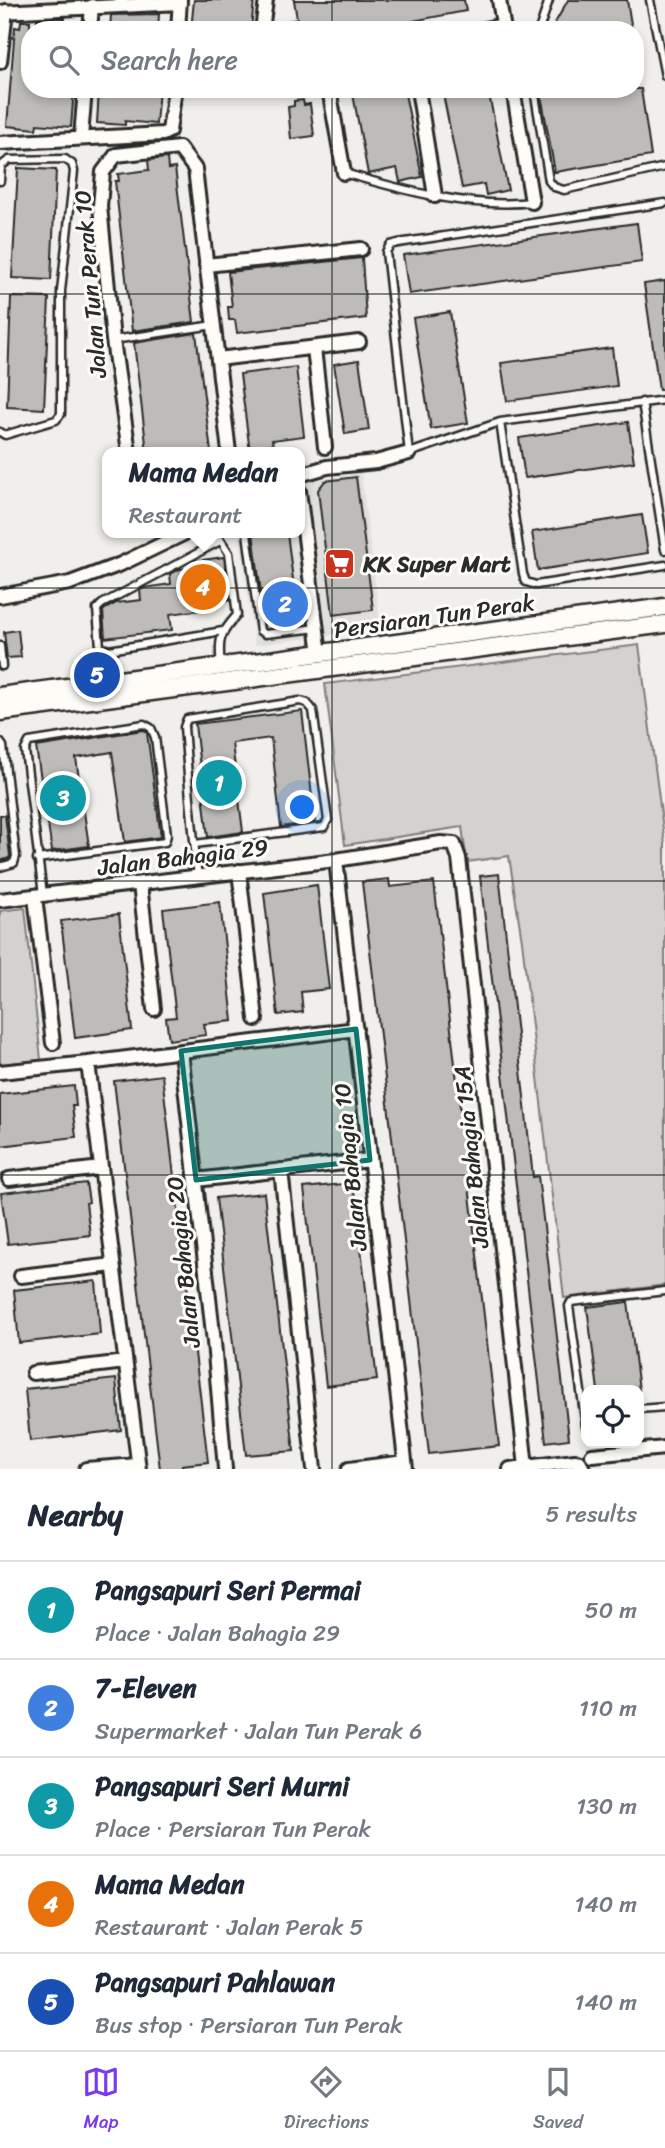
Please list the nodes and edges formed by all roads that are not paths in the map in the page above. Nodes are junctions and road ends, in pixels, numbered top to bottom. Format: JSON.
{"nodes":[{"id":1,"x":266,"y":0,"type":"edge"},
{"id":2,"x":499,"y":0,"type":"edge"},
{"id":3,"x":549,"y":0,"type":"edge"},
{"id":4,"x":650,"y":0,"type":"edge"},
{"id":5,"x":180,"y":2,"type":"edge"},
{"id":6,"x":92,"y":6,"type":"junction"},
{"id":7,"x":3,"y":11,"type":"edge"},
{"id":8,"x":91,"y":21,"type":"edge"},
{"id":9,"x":179,"y":21,"type":"edge"},
{"id":10,"x":263,"y":21,"type":"edge"},
{"id":11,"x":502,"y":21,"type":"edge"},
{"id":12,"x":542,"y":21,"type":"edge"},
{"id":13,"x":0,"y":62,"type":"edge"},
{"id":14,"x":665,"y":76,"type":"edge"},
{"id":15,"x":84,"y":98,"type":"edge"},
{"id":16,"x":174,"y":98,"type":"edge"},
{"id":17,"x":331,"y":98,"type":"edge"},
{"id":18,"x":419,"y":98,"type":"edge"},
{"id":19,"x":515,"y":98,"type":"edge"},
{"id":20,"x":535,"y":98,"type":"edge"},
{"id":21,"x":81,"y":137,"type":"junction"},
{"id":22,"x":0,"y":143,"type":"edge"},
{"id":23,"x":665,"y":167,"type":"edge"},
{"id":24,"x":344,"y":173,"type":"joint"},
{"id":25,"x":0,"y":181,"type":"edge"},
{"id":26,"x":435,"y":196,"type":"junction"},
{"id":27,"x":532,"y":202,"type":"joint"},
{"id":28,"x":665,"y":203,"type":"edge"},
{"id":29,"x":361,"y":248,"type":"dead end"},
{"id":30,"x":206,"y":265,"type":"junction"},
{"id":31,"x":214,"y":326,"type":"junction"},
{"id":32,"x":113,"y":340,"type":"junction"},
{"id":33,"x":359,"y":342,"type":"dead end"},
{"id":34,"x":314,"y":348,"type":"junction"},
{"id":35,"x":218,"y":359,"type":"junction"},
{"id":36,"x":665,"y":400,"type":"edge"},
{"id":37,"x":642,"y":402,"type":"junction"},
{"id":38,"x":500,"y":422,"type":"junction"},
{"id":39,"x":0,"y":432,"type":"edge"},
{"id":40,"x":128,"y":447,"type":"edge"},
{"id":41,"x":228,"y":447,"type":"edge"},
{"id":42,"x":326,"y":447,"type":"dead end"},
{"id":43,"x":409,"y":453,"type":"junction"},
{"id":44,"x":305,"y":473,"type":"edge"},
{"id":45,"x":175,"y":538,"type":"edge"},
{"id":46,"x":218,"y":538,"type":"edge"},
{"id":47,"x":248,"y":538,"type":"edge"},
{"id":48,"x":305,"y":538,"type":"edge"},
{"id":49,"x":220,"y":541,"type":"junction"},
{"id":50,"x":665,"y":550,"type":"edge"},
{"id":51,"x":665,"y":565,"type":"edge"},
{"id":52,"x":0,"y":596,"type":"edge"},
{"id":53,"x":665,"y":607,"type":"edge"},
{"id":54,"x":665,"y":624,"type":"edge"},
{"id":55,"x":317,"y":628,"type":"junction"},
{"id":56,"x":223,"y":631,"type":"junction"},
{"id":57,"x":0,"y":646,"type":"edge"},
{"id":58,"x":320,"y":654,"type":"junction"},
{"id":59,"x":2,"y":666,"type":"dead end"},
{"id":60,"x":221,"y":667,"type":"junction"},
{"id":61,"x":0,"y":696,"type":"edge"},
{"id":62,"x":0,"y":712,"type":"edge"},
{"id":63,"x":0,"y":742,"type":"edge"},
{"id":64,"x":195,"y":844,"type":"junction"},
{"id":65,"x":454,"y":844,"type":"joint"},
{"id":66,"x":37,"y":859,"type":"junction"},
{"id":67,"x":336,"y":860,"type":"junction"},
{"id":68,"x":0,"y":867,"type":"edge"},
{"id":69,"x":239,"y":871,"type":"junction"},
{"id":70,"x":198,"y":877,"type":"junction"},
{"id":71,"x":140,"y":884,"type":"junction"},
{"id":72,"x":39,"y":896,"type":"junction"},
{"id":73,"x":0,"y":901,"type":"edge"},
{"id":74,"x":154,"y":1009,"type":"dead end"},
{"id":75,"x":256,"y":1019,"type":"dead end"},
{"id":76,"x":356,"y":1029,"type":"junction"},
{"id":77,"x":53,"y":1043,"type":"dead end"},
{"id":78,"x":181,"y":1051,"type":"junction"},
{"id":79,"x":88,"y":1063,"type":"junction"},
{"id":80,"x":0,"y":1072,"type":"edge"},
{"id":81,"x":370,"y":1160,"type":"junction"},
{"id":82,"x":101,"y":1168,"type":"junction"},
{"id":83,"x":281,"y":1170,"type":"junction"},
{"id":84,"x":9,"y":1179,"type":"dead end"},
{"id":85,"x":195,"y":1180,"type":"junction"},
{"id":86,"x":113,"y":1265,"type":"junction"},
{"id":87,"x":20,"y":1276,"type":"dead end"},
{"id":88,"x":665,"y":1291,"type":"edge"},
{"id":89,"x":125,"y":1362,"type":"junction"},
{"id":90,"x":33,"y":1373,"type":"dead end"},
{"id":91,"x":581,"y":1387,"type":"edge"},
{"id":92,"x":665,"y":1407,"type":"edge"},
{"id":93,"x":644,"y":1409,"type":"edge"},
{"id":94,"x":665,"y":1448,"type":"edge"},
{"id":95,"x":591,"y":1449,"type":"edge"},
{"id":96,"x":582,"y":1465,"type":"edge"},
{"id":97,"x":405,"y":1466,"type":"edge"},
{"id":98,"x":138,"y":1467,"type":"edge"},
{"id":99,"x":526,"y":1467,"type":"junction"},
{"id":100,"x":86,"y":1469,"type":"edge"},
{"id":101,"x":225,"y":1469,"type":"edge"},
{"id":102,"x":314,"y":1469,"type":"edge"},
{"id":103,"x":349,"y":1469,"type":"edge"},
{"id":104,"x":510,"y":1469,"type":"edge"}],
"edges":[{"from":1,"to":10,"type":"street"},
{"from":2,"to":11,"type":"street"},
{"from":3,"to":12,"type":"lane"},
{"from":4,"to":14,"type":"lane"},
{"from":5,"to":6,"type":"street"},
{"from":5,"to":9,"type":"street"},
{"from":6,"to":7,"type":"street"},
{"from":6,"to":8,"type":"street"},
{"from":7,"to":13,"type":"street"},
{"from":15,"to":21,"type":"street"},
{"from":16,"to":21,"type":"street"},
{"from":17,"to":24,"type":"street"},
{"from":18,"to":26,"type":"street"},
{"from":19,"to":27,"type":"street"},
{"from":20,"to":23,"type":"lane"},
{"from":21,"to":22,"type":"street"},
{"from":24,"to":26,"type":"lane"},
{"from":25,"to":39,"type":"lane"},
{"from":26,"to":27,"type":"lane"},
{"from":28,"to":43,"type":"lane"},
{"from":29,"to":30,"type":"street"},
{"from":30,"to":31,"type":"street","name":"Jalan Tun Perak 10"},
{"from":30,"to":32,"type":"street","name":"Jalan Tun Perak 10"},
{"from":31,"to":32,"type":"lane"},
{"from":31,"to":35,"type":"street","name":"Jalan Tun Perak 10"},
{"from":32,"to":40,"type":"street","name":"Jalan Tun Perak 10"},
{"from":33,"to":34,"type":"street"},
{"from":34,"to":35,"type":"street"},
{"from":34,"to":42,"type":"street"},
{"from":35,"to":41,"type":"street","name":"Jalan Tun Perak 10"},
{"from":36,"to":37,"type":"lane"},
{"from":37,"to":38,"type":"lane"},
{"from":37,"to":50,"type":"lane"},
{"from":38,"to":43,"type":"lane"},
{"from":38,"to":51,"type":"lane"},
{"from":43,"to":44,"type":"street"},
{"from":45,"to":52,"type":"street"},
{"from":46,"to":49,"type":"lane"},
{"from":47,"to":55,"type":"lane"},
{"from":48,"to":55,"type":"street"},
{"from":49,"to":56,"type":"lane"},
{"from":49,"to":56,"type":"lane"},
{"from":53,"to":58,"type":"street","name":"Persiaran Tun Perak"},
{"from":54,"to":62,"type":"street","name":"Persiaran Tun Perak"},
{"from":55,"to":58,"type":"street"},
{"from":56,"to":60,"type":"lane"},
{"from":57,"to":59,"type":"lane"},
{"from":58,"to":60,"type":"street","name":"Persiaran Tun Perak"},
{"from":60,"to":61,"type":"street","name":"Persiaran Tun Perak"},
{"from":63,"to":68,"type":"lane"},
{"from":64,"to":64,"type":"lane"},
{"from":64,"to":70,"type":"lane"},
{"from":65,"to":67,"type":"street","name":"Jalan Bahagia 29"},
{"from":65,"to":99,"type":"street","name":"Jalan Bahagia 15A"},
{"from":66,"to":66,"type":"lane"},
{"from":66,"to":72,"type":"lane"},
{"from":67,"to":69,"type":"street","name":"Jalan Bahagia 29"},
{"from":67,"to":76,"type":"street","name":"Jalan Bahagia 10"},
{"from":69,"to":70,"type":"street","name":"Jalan Bahagia 29"},
{"from":69,"to":75,"type":"street"},
{"from":70,"to":71,"type":"street","name":"Jalan Bahagia 29"},
{"from":71,"to":72,"type":"street","name":"Jalan Bahagia 29"},
{"from":71,"to":74,"type":"street"},
{"from":72,"to":73,"type":"street","name":"Jalan Bahagia 29"},
{"from":72,"to":77,"type":"street"},
{"from":76,"to":78,"type":"street"},
{"from":76,"to":81,"type":"street","name":"Jalan Bahagia 10"},
{"from":78,"to":79,"type":"street"},
{"from":78,"to":85,"type":"street","name":"Jalan Bahagia 20"},
{"from":79,"to":80,"type":"street"},
{"from":79,"to":82,"type":"street"},
{"from":81,"to":83,"type":"street"},
{"from":81,"to":97,"type":"street","name":"Jalan Bahagia 10"},
{"from":82,"to":84,"type":"street"},
{"from":82,"to":86,"type":"street"},
{"from":83,"to":85,"type":"street"},
{"from":83,"to":102,"type":"street"},
{"from":85,"to":101,"type":"street","name":"Jalan Bahagia 20"},
{"from":86,"to":87,"type":"street"},
{"from":86,"to":89,"type":"street"},
{"from":88,"to":91,"type":"lane"},
{"from":89,"to":90,"type":"street"},
{"from":89,"to":98,"type":"street"},
{"from":92,"to":93,"type":"lane"},
{"from":94,"to":95,"type":"street"},
{"from":96,"to":99,"type":"street"},
{"from":97,"to":103,"type":"street"},
{"from":98,"to":100,"type":"street"},
{"from":99,"to":104,"type":"street"}]}
